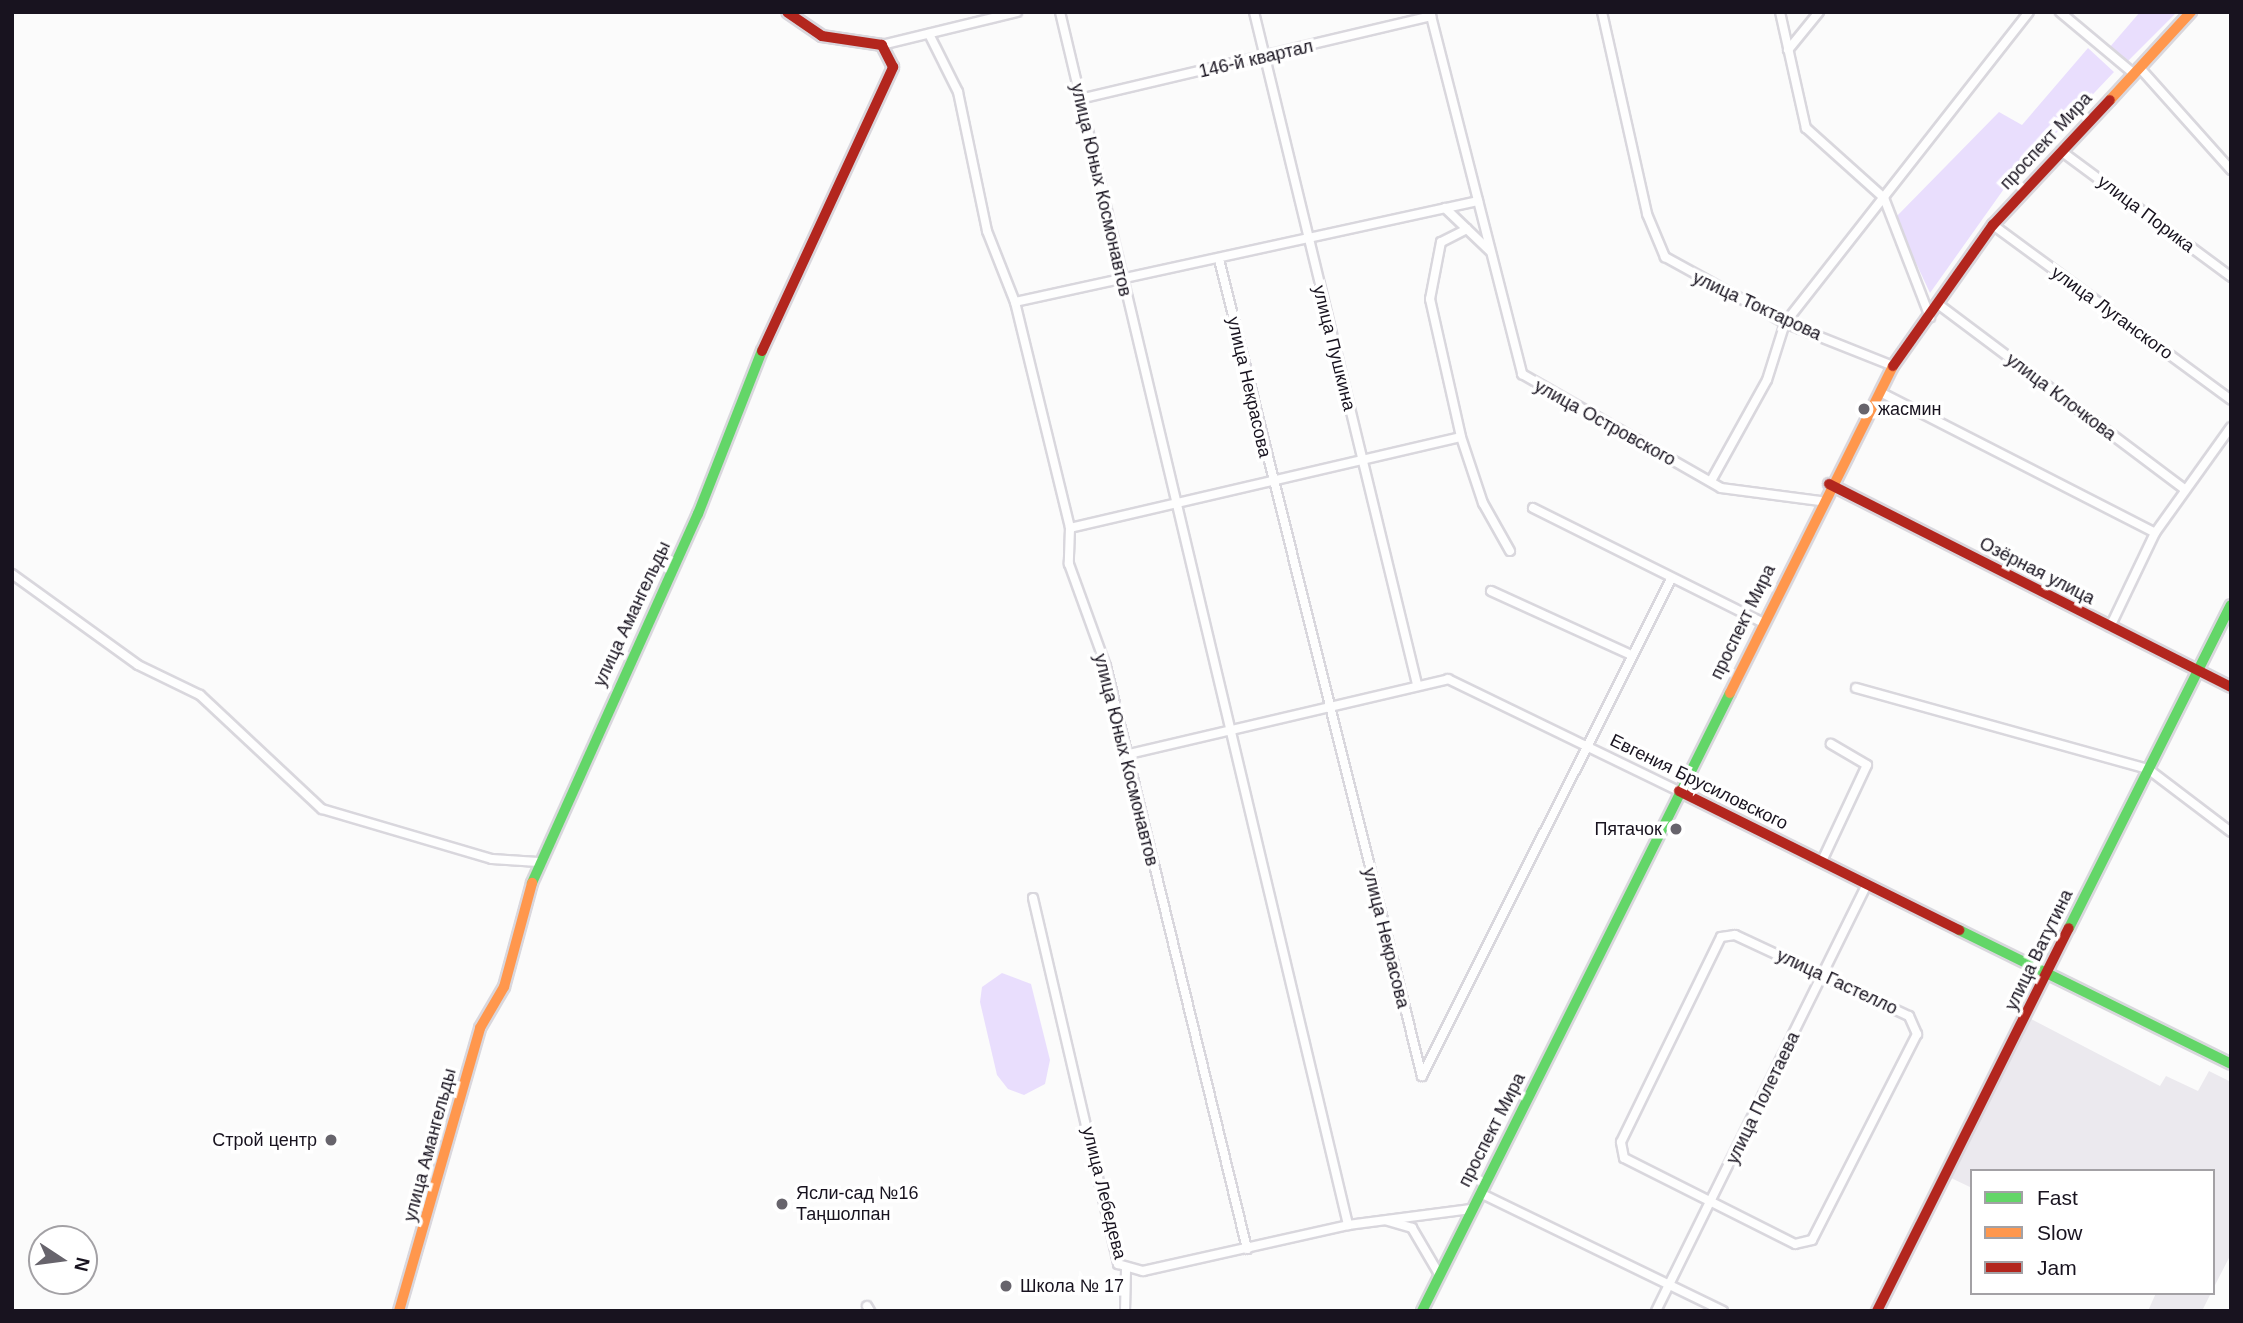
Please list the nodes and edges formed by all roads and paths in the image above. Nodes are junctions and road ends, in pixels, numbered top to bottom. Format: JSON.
{"nodes":[{"id":1,"x":787,"y":12,"type":"edge"},
{"id":2,"x":1017,"y":12,"type":"edge"},
{"id":3,"x":1060,"y":12,"type":"edge"},
{"id":4,"x":1254,"y":12,"type":"edge"},
{"id":5,"x":1602,"y":12,"type":"edge"},
{"id":6,"x":1780,"y":12,"type":"edge"},
{"id":7,"x":1819,"y":12,"type":"edge"},
{"id":8,"x":2029,"y":12,"type":"edge"},
{"id":9,"x":2060,"y":12,"type":"edge"},
{"id":10,"x":2191,"y":12,"type":"edge"},
{"id":11,"x":1431,"y":14,"type":"edge"},
{"id":12,"x":929,"y":34,"type":"junction"},
{"id":13,"x":882,"y":46,"type":"junction"},
{"id":14,"x":1788,"y":50,"type":"junction"},
{"id":15,"x":1264,"y":59,"type":"junction"},
{"id":16,"x":2136,"y":70,"type":"junction"},
{"id":17,"x":1080,"y":99,"type":"junction"},
{"id":18,"x":2061,"y":151,"type":"junction"},
{"id":19,"x":2231,"y":170,"type":"edge"},
{"id":20,"x":1884,"y":198,"type":"junction"},
{"id":21,"x":1478,"y":201,"type":"junction"},
{"id":22,"x":1445,"y":208,"type":"junction"},
{"id":23,"x":1993,"y":225,"type":"junction"},
{"id":24,"x":1467,"y":229,"type":"junction"},
{"id":25,"x":1307,"y":239,"type":"junction"},
{"id":26,"x":1490,"y":251,"type":"junction"},
{"id":27,"x":1219,"y":259,"type":"junction"},
{"id":28,"x":2231,"y":278,"type":"edge"},
{"id":29,"x":1122,"y":282,"type":"junction"},
{"id":30,"x":1015,"y":302,"type":"junction"},
{"id":31,"x":1938,"y":304,"type":"junction"},
{"id":32,"x":1930,"y":317,"type":"junction"},
{"id":33,"x":1785,"y":323,"type":"junction"},
{"id":34,"x":1893,"y":366,"type":"junction"},
{"id":35,"x":1880,"y":392,"type":"junction"},
{"id":36,"x":2231,"y":400,"type":"edge"},
{"id":37,"x":2231,"y":426,"type":"edge"},
{"id":38,"x":1461,"y":437,"type":"junction"},
{"id":39,"x":1362,"y":462,"type":"junction"},
{"id":40,"x":1711,"y":481,"type":"junction"},
{"id":41,"x":1829,"y":484,"type":"junction"},
{"id":42,"x":1273,"y":485,"type":"junction"},
{"id":43,"x":2184,"y":489,"type":"junction"},
{"id":44,"x":1820,"y":501,"type":"junction"},
{"id":45,"x":1174,"y":507,"type":"junction"},
{"id":46,"x":1533,"y":508,"type":"dead end"},
{"id":47,"x":1070,"y":528,"type":"junction"},
{"id":48,"x":2155,"y":533,"type":"junction"},
{"id":49,"x":1510,"y":551,"type":"dead end"},
{"id":50,"x":12,"y":574,"type":"edge"},
{"id":51,"x":1671,"y":579,"type":"junction"},
{"id":52,"x":1491,"y":591,"type":"dead end"},
{"id":53,"x":2231,"y":605,"type":"edge"},
{"id":54,"x":1764,"y":623,"type":"junction"},
{"id":55,"x":2110,"y":627,"type":"junction"},
{"id":56,"x":1629,"y":654,"type":"junction"},
{"id":57,"x":2194,"y":670,"type":"junction"},
{"id":58,"x":1417,"y":684,"type":"junction"},
{"id":59,"x":2231,"y":687,"type":"edge"},
{"id":60,"x":1856,"y":688,"type":"dead end"},
{"id":61,"x":1328,"y":707,"type":"junction"},
{"id":62,"x":1229,"y":730,"type":"junction"},
{"id":63,"x":1830,"y":744,"type":"dead end"},
{"id":64,"x":1586,"y":746,"type":"junction"},
{"id":65,"x":1125,"y":755,"type":"junction"},
{"id":66,"x":2148,"y":769,"type":"junction"},
{"id":67,"x":1679,"y":791,"type":"junction"},
{"id":68,"x":2231,"y":832,"type":"edge"},
{"id":69,"x":1822,"y":861,"type":"junction"},
{"id":70,"x":538,"y":862,"type":"junction"},
{"id":71,"x":1867,"y":884,"type":"junction"},
{"id":72,"x":1033,"y":898,"type":"dead end"},
{"id":73,"x":2048,"y":972,"type":"junction"},
{"id":74,"x":1825,"y":974,"type":"junction"},
{"id":75,"x":2231,"y":1064,"type":"edge"},
{"id":76,"x":1480,"y":1193,"type":"junction"},
{"id":77,"x":1712,"y":1202,"type":"junction"},
{"id":78,"x":1471,"y":1209,"type":"junction"},
{"id":79,"x":1385,"y":1221,"type":"junction"},
{"id":80,"x":1348,"y":1225,"type":"junction"},
{"id":81,"x":1248,"y":1249,"type":"junction"},
{"id":82,"x":1126,"y":1269,"type":"junction"},
{"id":83,"x":1439,"y":1274,"type":"junction"},
{"id":84,"x":1669,"y":1286,"type":"junction"},
{"id":85,"x":399,"y":1311,"type":"edge"},
{"id":86,"x":1125,"y":1311,"type":"edge"},
{"id":87,"x":1422,"y":1311,"type":"edge"},
{"id":88,"x":1656,"y":1311,"type":"edge"},
{"id":89,"x":1723,"y":1311,"type":"edge"},
{"id":90,"x":1877,"y":1311,"type":"edge"}],
"edges":[{"from":1,"to":13,"type":"street"},
{"from":2,"to":12,"type":"street"},
{"from":3,"to":17,"type":"street","name":"улица Юных Космонавтов"},
{"from":4,"to":15,"type":"street","name":"улица Пушкина"},
{"from":5,"to":33,"type":"street","name":"улица Токтарова"},
{"from":6,"to":14,"type":"street"},
{"from":7,"to":14,"type":"street"},
{"from":8,"to":20,"type":"street"},
{"from":9,"to":16,"type":"street"},
{"from":10,"to":16,"type":"street","name":"проспект Мира"},
{"from":11,"to":15,"type":"street","name":"146-й квартал"},
{"from":11,"to":21,"type":"street","name":"улица Островского"},
{"from":12,"to":13,"type":"street"},
{"from":12,"to":30,"type":"street","name":"улица Юных Космонавтов"},
{"from":13,"to":70,"type":"street","name":"улица Амангельды"},
{"from":14,"to":20,"type":"street"},
{"from":15,"to":17,"type":"street","name":"146-й квартал"},
{"from":15,"to":25,"type":"street","name":"улица Пушкина"},
{"from":16,"to":18,"type":"street","name":"проспект Мира"},
{"from":16,"to":19,"type":"street"},
{"from":17,"to":29,"type":"street","name":"улица Юных Космонавтов"},
{"from":18,"to":23,"type":"street","name":"проспект Мира"},
{"from":18,"to":28,"type":"street","name":"улица Порика"},
{"from":20,"to":32,"type":"street"},
{"from":20,"to":33,"type":"street"},
{"from":21,"to":22,"type":"street"},
{"from":21,"to":26,"type":"street","name":"улица Островского"},
{"from":22,"to":24,"type":"street"},
{"from":22,"to":25,"type":"street"},
{"from":23,"to":31,"type":"street","name":"проспект Мира"},
{"from":23,"to":36,"type":"street","name":"улица Луганского"},
{"from":24,"to":26,"type":"street"},
{"from":24,"to":38,"type":"street"},
{"from":25,"to":27,"type":"street"},
{"from":25,"to":39,"type":"street","name":"улица Пушкина"},
{"from":26,"to":40,"type":"street","name":"улица Островского"},
{"from":27,"to":29,"type":"street"},
{"from":27,"to":42,"type":"street","name":"улица Некрасова"},
{"from":29,"to":30,"type":"street"},
{"from":29,"to":45,"type":"street","name":"улица Юных Космонавтов"},
{"from":30,"to":47,"type":"street","name":"улица Юных Космонавтов"},
{"from":31,"to":32,"type":"street","name":"проспект Мира"},
{"from":31,"to":43,"type":"street","name":"улица Клочкова"},
{"from":32,"to":34,"type":"street","name":"проспект Мира"},
{"from":33,"to":34,"type":"street","name":"улица Токтарова"},
{"from":33,"to":40,"type":"street"},
{"from":34,"to":35,"type":"street","name":"проспект Мира"},
{"from":35,"to":41,"type":"street","name":"проспект Мира"},
{"from":35,"to":48,"type":"street"},
{"from":37,"to":43,"type":"street"},
{"from":38,"to":39,"type":"street"},
{"from":38,"to":49,"type":"street"},
{"from":39,"to":42,"type":"street"},
{"from":39,"to":58,"type":"street","name":"улица Пушкина"},
{"from":40,"to":44,"type":"street","name":"улица Островского"},
{"from":41,"to":44,"type":"street","name":"проспект Мира"},
{"from":41,"to":55,"type":"street","name":"Озёрная улица"},
{"from":42,"to":45,"type":"street"},
{"from":42,"to":61,"type":"street","name":"улица Некрасова"},
{"from":43,"to":48,"type":"street"},
{"from":44,"to":54,"type":"street","name":"проспект Мира"},
{"from":45,"to":47,"type":"street"},
{"from":45,"to":62,"type":"street","name":"улица Юных Космонавтов"},
{"from":46,"to":51,"type":"street"},
{"from":47,"to":65,"type":"street","name":"улица Юных Космонавтов"},
{"from":48,"to":55,"type":"street"},
{"from":50,"to":70,"type":"street"},
{"from":51,"to":54,"type":"street"},
{"from":51,"to":56,"type":"street","name":"улица Некрасова"},
{"from":52,"to":56,"type":"street"},
{"from":53,"to":57,"type":"street","name":"улица Ватутина"},
{"from":54,"to":67,"type":"street","name":"проспект Мира"},
{"from":55,"to":57,"type":"street","name":"Озёрная улица"},
{"from":56,"to":64,"type":"street","name":"улица Некрасова"},
{"from":57,"to":59,"type":"street","name":"Озёрная улица"},
{"from":57,"to":66,"type":"street","name":"улица Ватутина"},
{"from":58,"to":61,"type":"street","name":"Евгения Брусиловского"},
{"from":58,"to":64,"type":"street","name":"Евгения Брусиловского"},
{"from":60,"to":66,"type":"street"},
{"from":61,"to":62,"type":"street","name":"Евгения Брусиловского"},
{"from":61,"to":64,"type":"street","name":"улица Некрасова"},
{"from":62,"to":65,"type":"street","name":"Евгения Брусиловского"},
{"from":62,"to":80,"type":"street","name":"улица Юных Космонавтов"},
{"from":63,"to":69,"type":"street"},
{"from":64,"to":67,"type":"street","name":"Евгения Брусиловского"},
{"from":65,"to":81,"type":"street","name":"улица Юных Космонавтов"},
{"from":66,"to":68,"type":"street"},
{"from":66,"to":73,"type":"street","name":"улица Ватутина"},
{"from":67,"to":69,"type":"street","name":"Евгения Брусиловского"},
{"from":67,"to":76,"type":"street","name":"проспект Мира"},
{"from":69,"to":71,"type":"street","name":"Евгения Брусиловского"},
{"from":70,"to":85,"type":"street","name":"улица Амангельды"},
{"from":71,"to":73,"type":"street","name":"Евгения Брусиловского"},
{"from":71,"to":74,"type":"street","name":"улица Полетаева"},
{"from":72,"to":82,"type":"street","name":"улица Лебедева"},
{"from":73,"to":75,"type":"street","name":"Евгения Брусиловского"},
{"from":73,"to":90,"type":"street","name":"улица Ватутина"},
{"from":74,"to":77,"type":"street","name":"улица Полетаева"},
{"from":74,"to":77,"type":"street","name":"улица Гастелло"},
{"from":74,"to":77,"type":"street","name":"улица Гастелло"},
{"from":76,"to":78,"type":"street","name":"проспект Мира"},
{"from":76,"to":84,"type":"street"},
{"from":77,"to":84,"type":"street","name":"улица Полетаева"},
{"from":78,"to":79,"type":"street","name":"улица Лебедева"},
{"from":78,"to":83,"type":"street","name":"проспект Мира"},
{"from":79,"to":80,"type":"street","name":"улица Лебедева"},
{"from":79,"to":83,"type":"street","name":"улица Лебедева"},
{"from":80,"to":81,"type":"street","name":"улица Лебедева"},
{"from":81,"to":82,"type":"street","name":"улица Лебедева"},
{"from":82,"to":86,"type":"street"},
{"from":83,"to":87,"type":"street","name":"проспект Мира"},
{"from":84,"to":88,"type":"street","name":"улица Полетаева"},
{"from":84,"to":89,"type":"street"}]}
